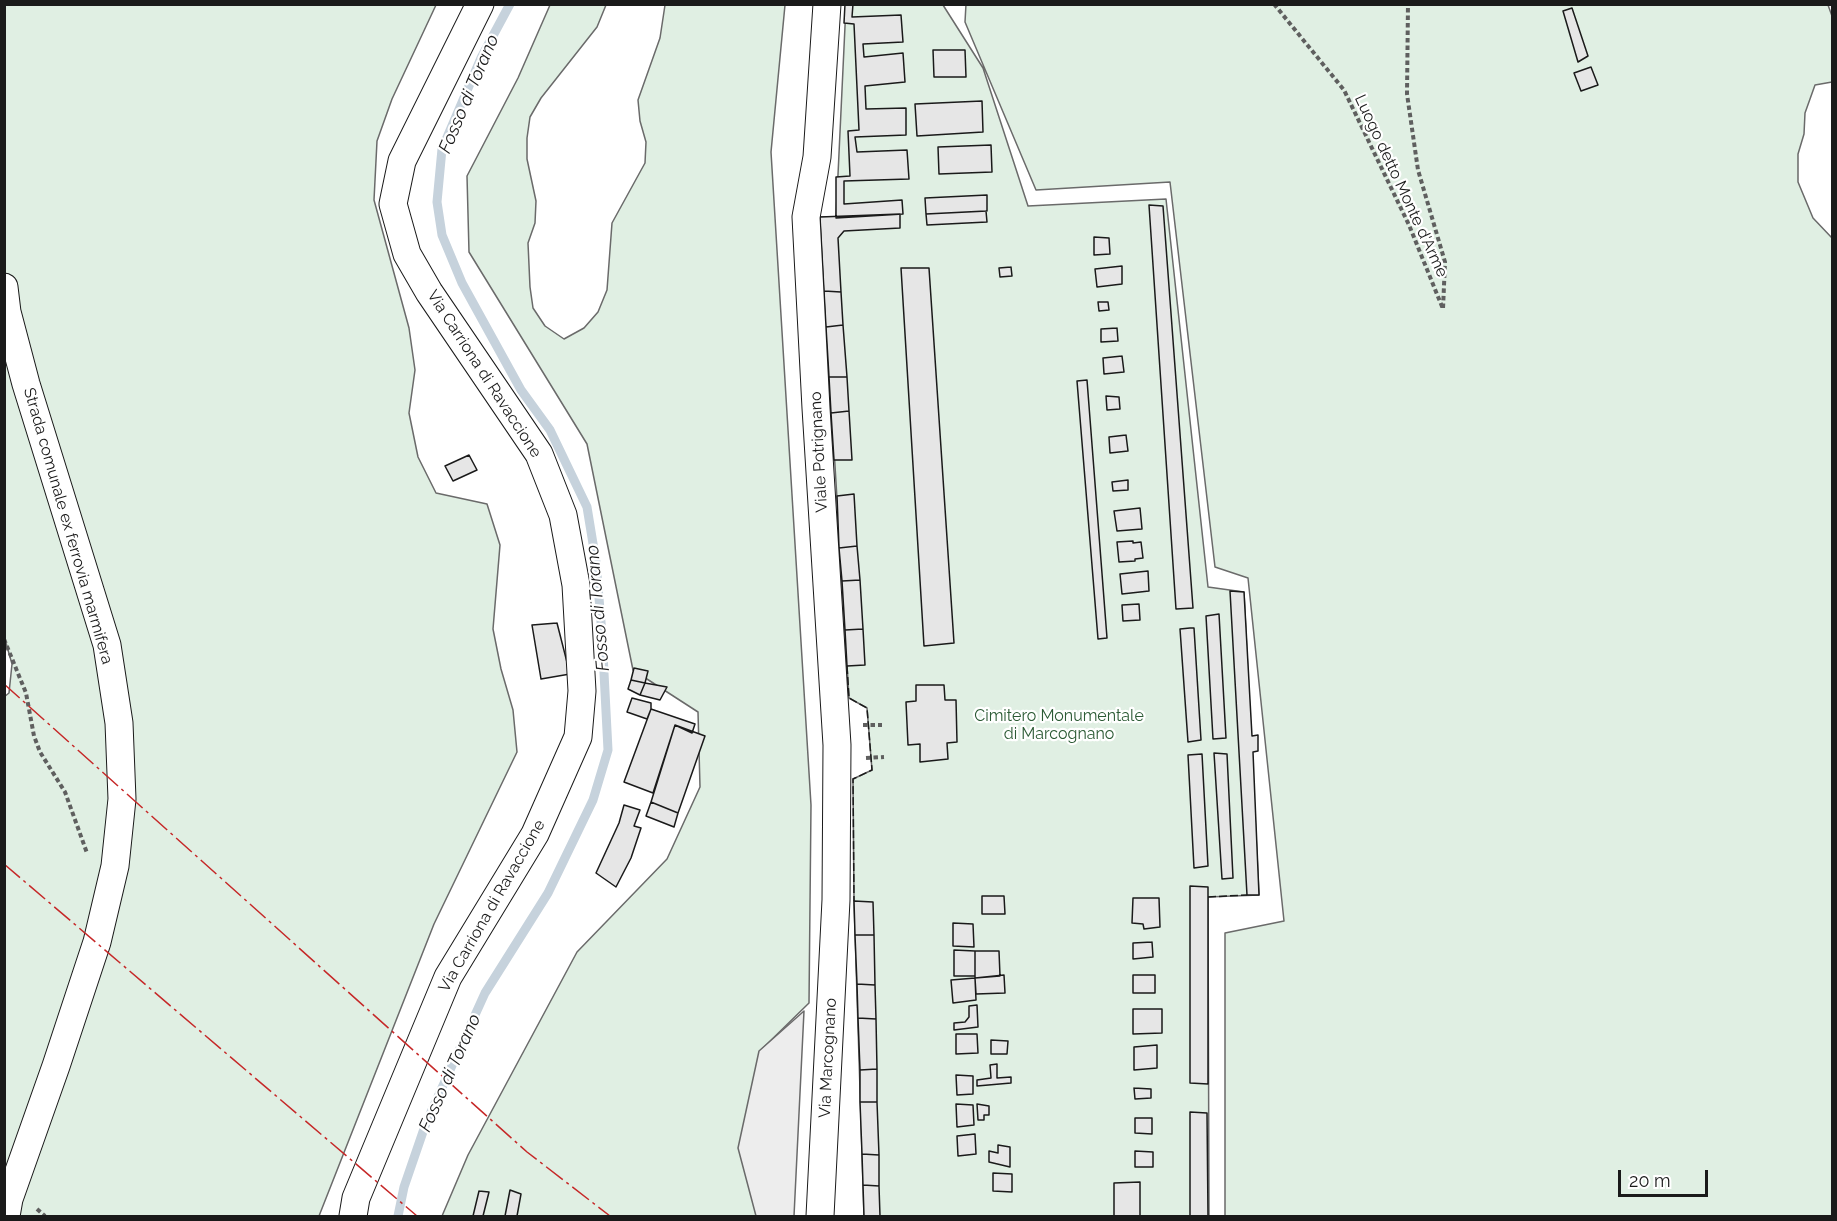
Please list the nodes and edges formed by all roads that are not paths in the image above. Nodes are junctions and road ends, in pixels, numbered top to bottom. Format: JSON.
{"nodes":[{"id":1,"x":480,"y":4,"type":"edge"},
{"id":2,"x":827,"y":4,"type":"edge"},
{"id":3,"x":4,"y":287,"type":"edge"},
{"id":4,"x":836,"y":900,"type":"joint"},
{"id":5,"x":6,"y":1216,"type":"edge"},
{"id":6,"x":353,"y":1216,"type":"edge"},
{"id":7,"x":820,"y":1216,"type":"edge"}],
"edges":[{"from":1,"to":6,"type":"street","name":"Via Carriona di Ravaccione"},
{"from":2,"to":4,"type":"street","name":"Viale Potrignano"},
{"from":3,"to":5,"type":"street","name":"Strada comunale ex ferrovia marmifera"},
{"from":4,"to":7,"type":"street","name":"Via Marcognano"}]}
